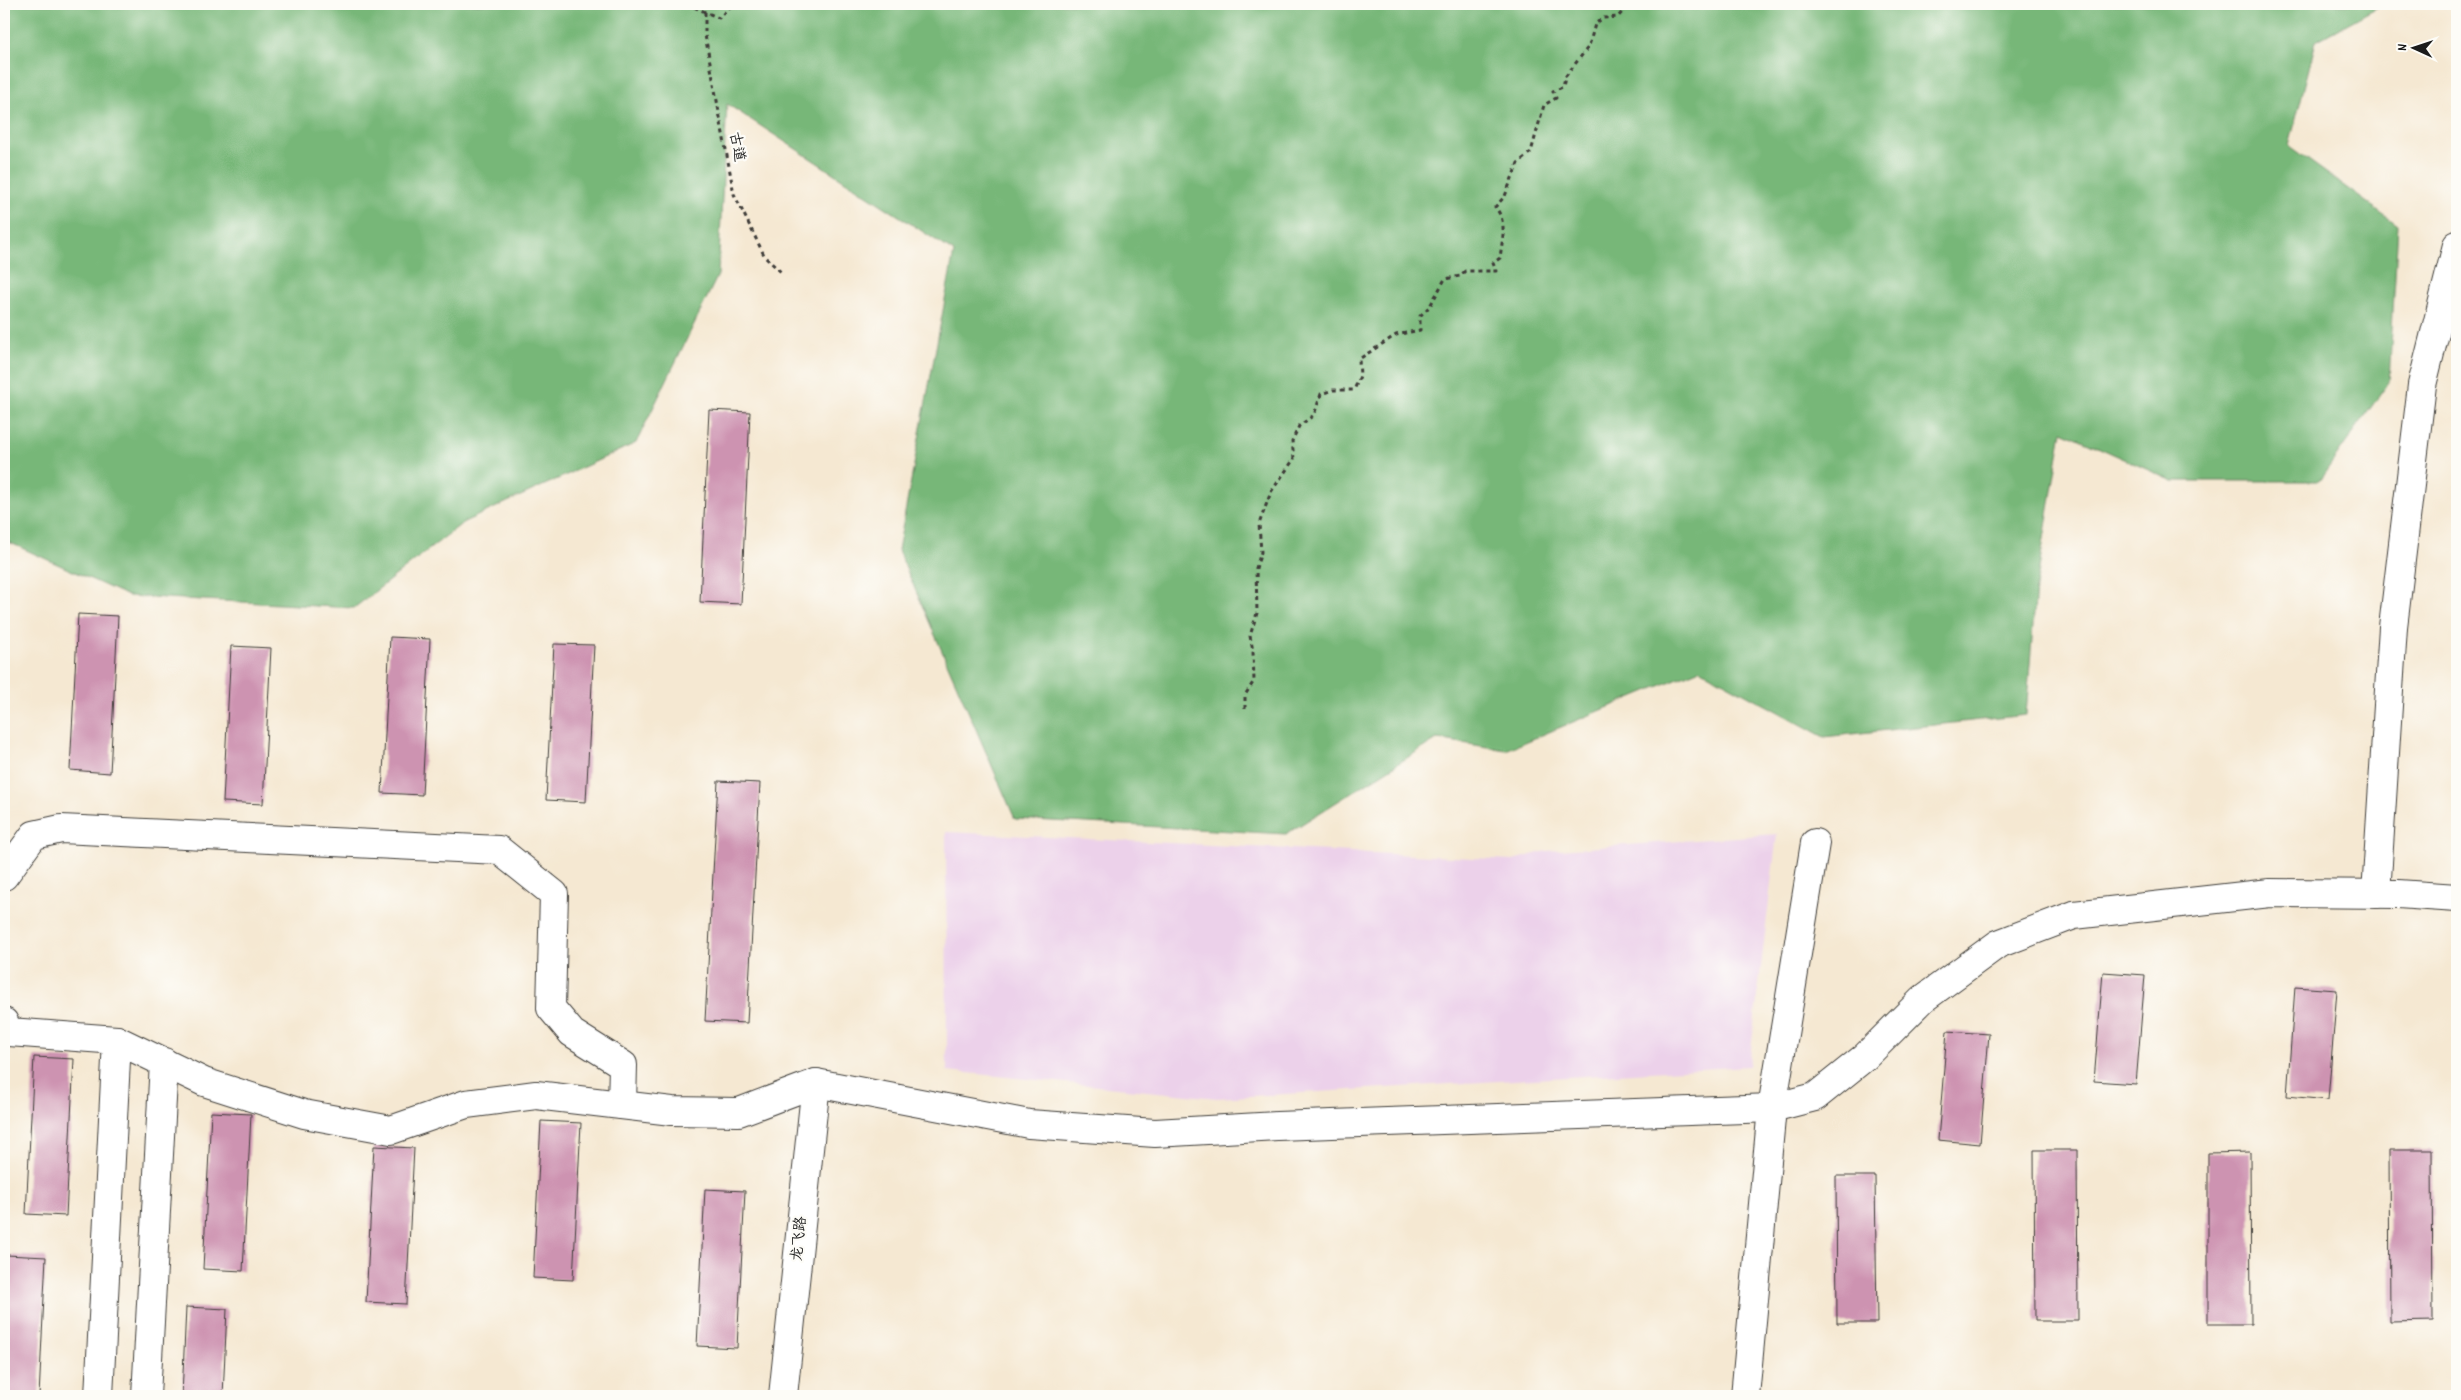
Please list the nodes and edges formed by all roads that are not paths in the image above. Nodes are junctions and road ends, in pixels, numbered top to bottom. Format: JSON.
{"nodes":[{"id":1,"x":2457,"y":245,"type":"edge"},
{"id":2,"x":1815,"y":844,"type":"dead end"},
{"id":3,"x":4,"y":876,"type":"edge"},
{"id":4,"x":2376,"y":894,"type":"junction"},
{"id":5,"x":2457,"y":898,"type":"edge"},
{"id":6,"x":4,"y":1022,"type":"edge"},
{"id":7,"x":117,"y":1040,"type":"junction"},
{"id":8,"x":164,"y":1062,"type":"junction"},
{"id":9,"x":816,"y":1083,"type":"junction"},
{"id":10,"x":622,"y":1105,"type":"junction"},
{"id":11,"x":1772,"y":1108,"type":"junction"},
{"id":12,"x":99,"y":1396,"type":"edge"},
{"id":13,"x":146,"y":1396,"type":"edge"},
{"id":14,"x":783,"y":1396,"type":"edge"},
{"id":15,"x":1745,"y":1396,"type":"edge"}],
"edges":[{"from":1,"to":4,"type":"street"},
{"from":2,"to":11,"type":"street"},
{"from":3,"to":10,"type":"street"},
{"from":4,"to":5,"type":"street"},
{"from":4,"to":11,"type":"street"},
{"from":6,"to":7,"type":"street"},
{"from":7,"to":8,"type":"street"},
{"from":7,"to":12,"type":"street"},
{"from":8,"to":10,"type":"street"},
{"from":8,"to":13,"type":"street"},
{"from":9,"to":10,"type":"street"},
{"from":9,"to":11,"type":"street"},
{"from":9,"to":14,"type":"street","name":"龙飞路"},
{"from":11,"to":15,"type":"street"}]}
